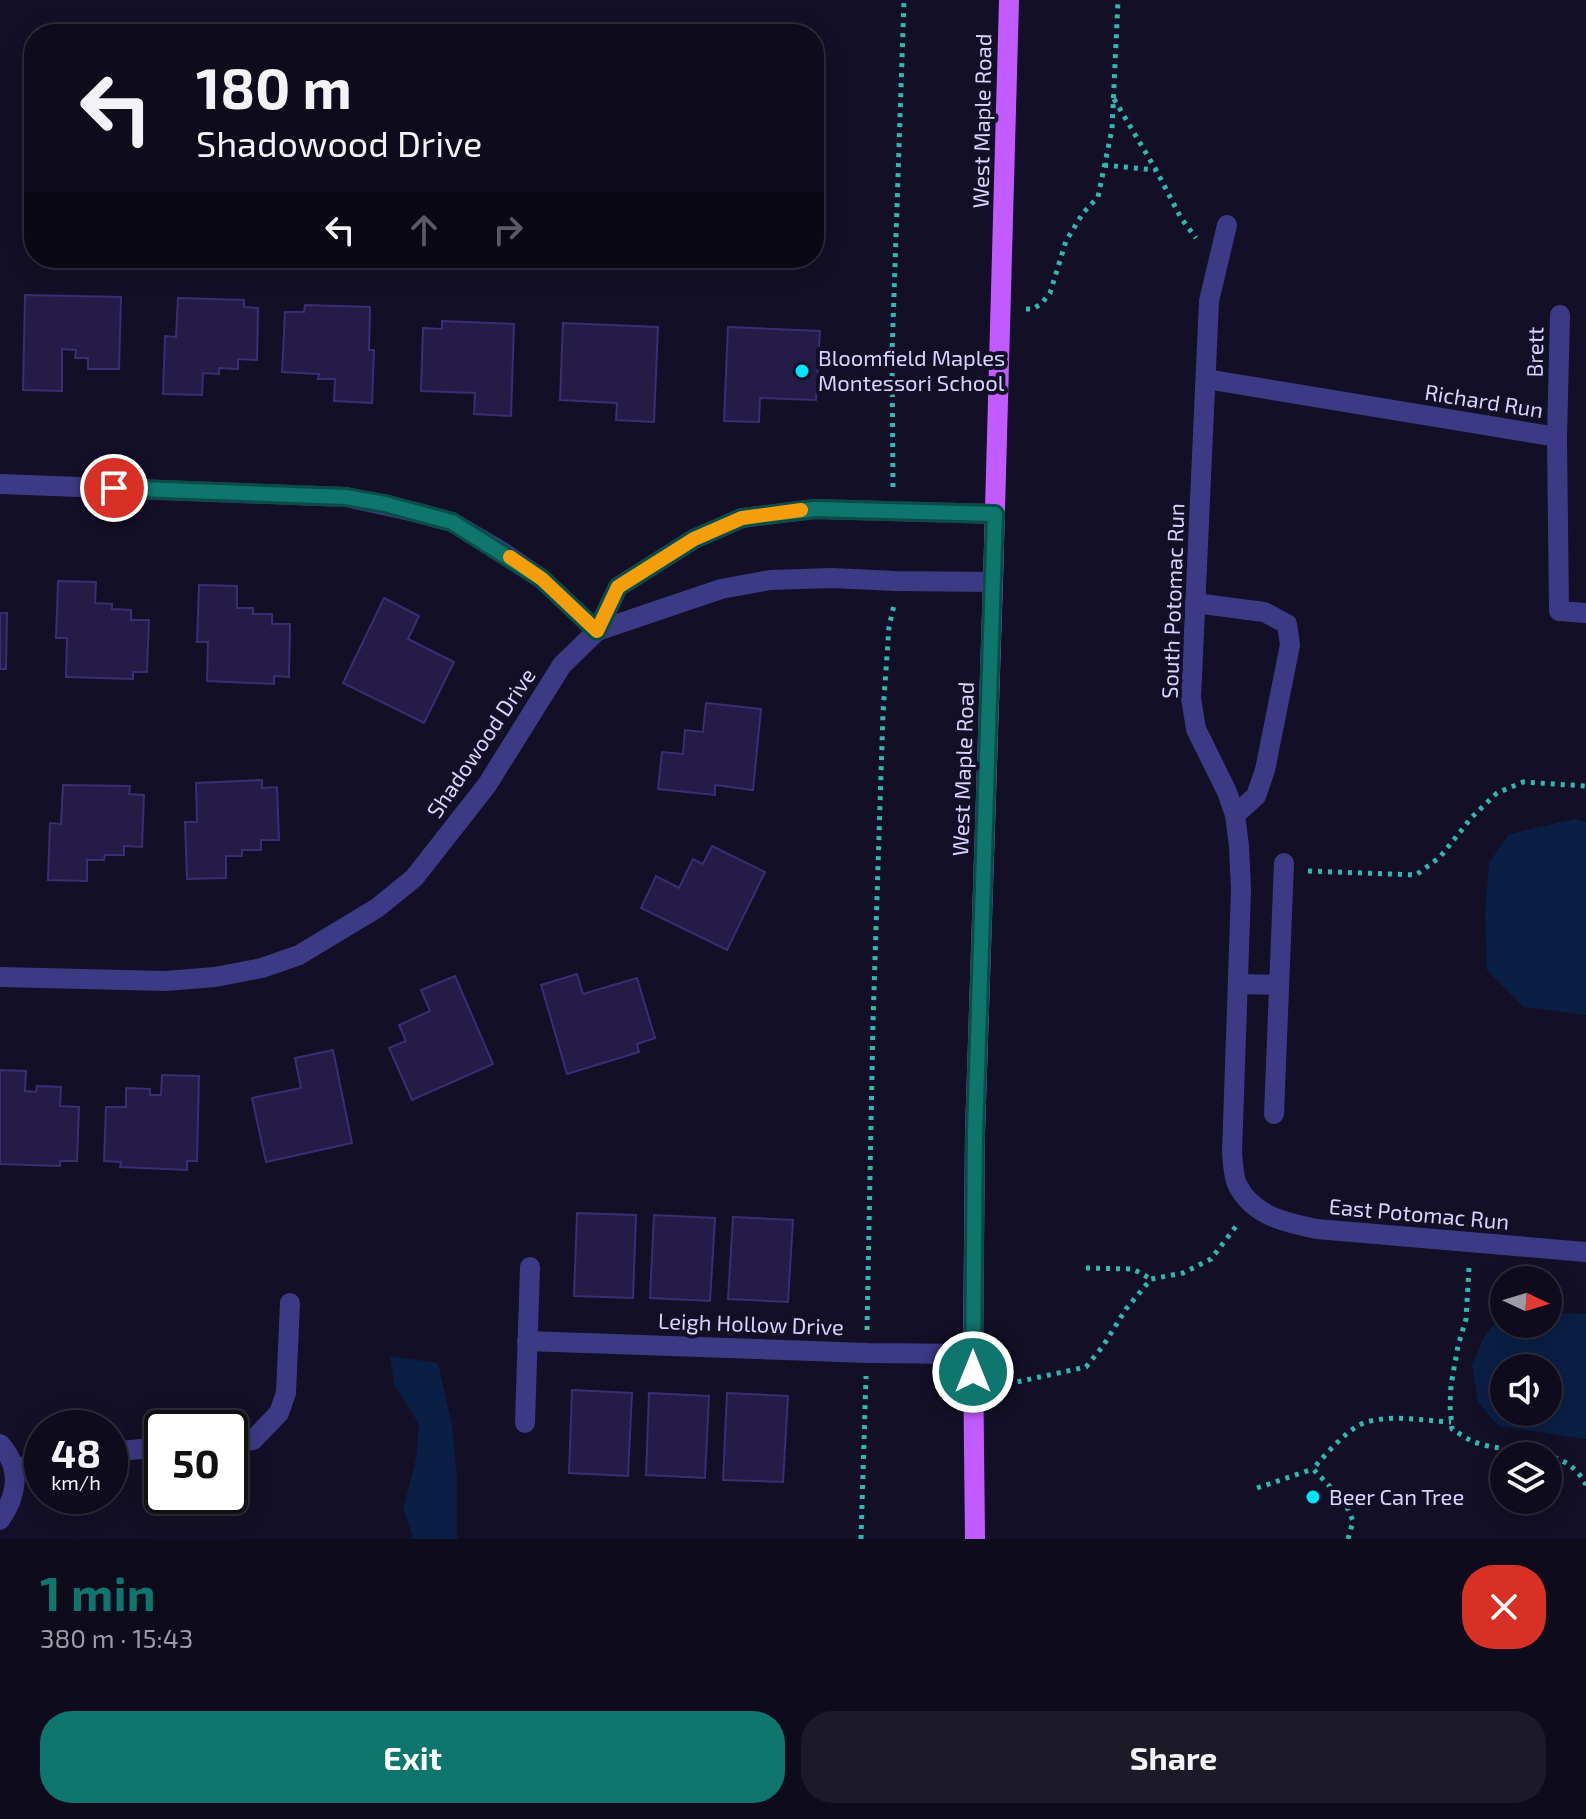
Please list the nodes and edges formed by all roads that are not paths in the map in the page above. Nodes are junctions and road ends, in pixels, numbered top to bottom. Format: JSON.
{"nodes":[{"id":1,"x":1009,"y":0,"type":"edge"},
{"id":2,"x":1227,"y":225,"type":"dead end"},
{"id":3,"x":1560,"y":315,"type":"dead end"},
{"id":4,"x":1206,"y":379,"type":"junction"},
{"id":5,"x":1557,"y":437,"type":"junction"},
{"id":6,"x":0,"y":484,"type":"edge"},
{"id":7,"x":995,"y":514,"type":"junction"},
{"id":8,"x":993,"y":582,"type":"junction"},
{"id":9,"x":1195,"y":603,"type":"junction"},
{"id":10,"x":1586,"y":613,"type":"edge"},
{"id":11,"x":597,"y":631,"type":"junction"},
{"id":12,"x":1235,"y":815,"type":"junction"},
{"id":13,"x":1284,"y":863,"type":"dead end"},
{"id":14,"x":0,"y":977,"type":"edge"},
{"id":15,"x":1238,"y":984,"type":"junction"},
{"id":16,"x":1279,"y":985,"type":"junction"},
{"id":17,"x":1274,"y":1114,"type":"dead end"},
{"id":18,"x":1253,"y":1206,"type":"joint"},
{"id":19,"x":1586,"y":1252,"type":"edge"},
{"id":20,"x":530,"y":1267,"type":"dead end"},
{"id":21,"x":290,"y":1303,"type":"dead end"},
{"id":22,"x":527,"y":1341,"type":"junction"},
{"id":23,"x":973,"y":1354,"type":"junction"},
{"id":24,"x":525,"y":1423,"type":"dead end"},
{"id":25,"x":248,"y":1440,"type":"edge"},
{"id":26,"x":0,"y":1444,"type":"edge"},
{"id":27,"x":24,"y":1466,"type":"edge"},
{"id":28,"x":14,"y":1469,"type":"junction"},
{"id":29,"x":0,"y":1520,"type":"edge"},
{"id":30,"x":975,"y":1539,"type":"edge"}],
"edges":[{"from":1,"to":7,"type":"main road","name":"West Maple Road"},
{"from":2,"to":4,"type":"street","name":"South Potomac Run"},
{"from":3,"to":5,"type":"street","name":"Brett"},
{"from":4,"to":5,"type":"street","name":"Richard Run"},
{"from":4,"to":9,"type":"street","name":"South Potomac Run"},
{"from":5,"to":10,"type":"street","name":"Richard Run"},
{"from":6,"to":11,"type":"street"},
{"from":7,"to":8,"type":"main road","name":"West Maple Road"},
{"from":7,"to":11,"type":"street","name":"Shadowood Drive"},
{"from":8,"to":11,"type":"street","name":"Shadowood Drive"},
{"from":8,"to":23,"type":"main road","name":"West Maple Road"},
{"from":9,"to":12,"type":"street","name":"South Potomac Run"},
{"from":9,"to":12,"type":"street"},
{"from":11,"to":14,"type":"street","name":"Shadowood Drive"},
{"from":12,"to":15,"type":"street","name":"South Potomac Run"},
{"from":13,"to":16,"type":"street"},
{"from":15,"to":16,"type":"street"},
{"from":15,"to":18,"type":"street","name":"South Potomac Run"},
{"from":16,"to":17,"type":"street"},
{"from":18,"to":19,"type":"street","name":"East Potomac Run"},
{"from":20,"to":22,"type":"street"},
{"from":21,"to":25,"type":"street"},
{"from":22,"to":23,"type":"street","name":"Leigh Hollow Drive"},
{"from":22,"to":24,"type":"street"},
{"from":23,"to":30,"type":"main road","name":"West Maple Road"},
{"from":26,"to":28,"type":"street"},
{"from":27,"to":28,"type":"street"},
{"from":28,"to":29,"type":"street"}]}
